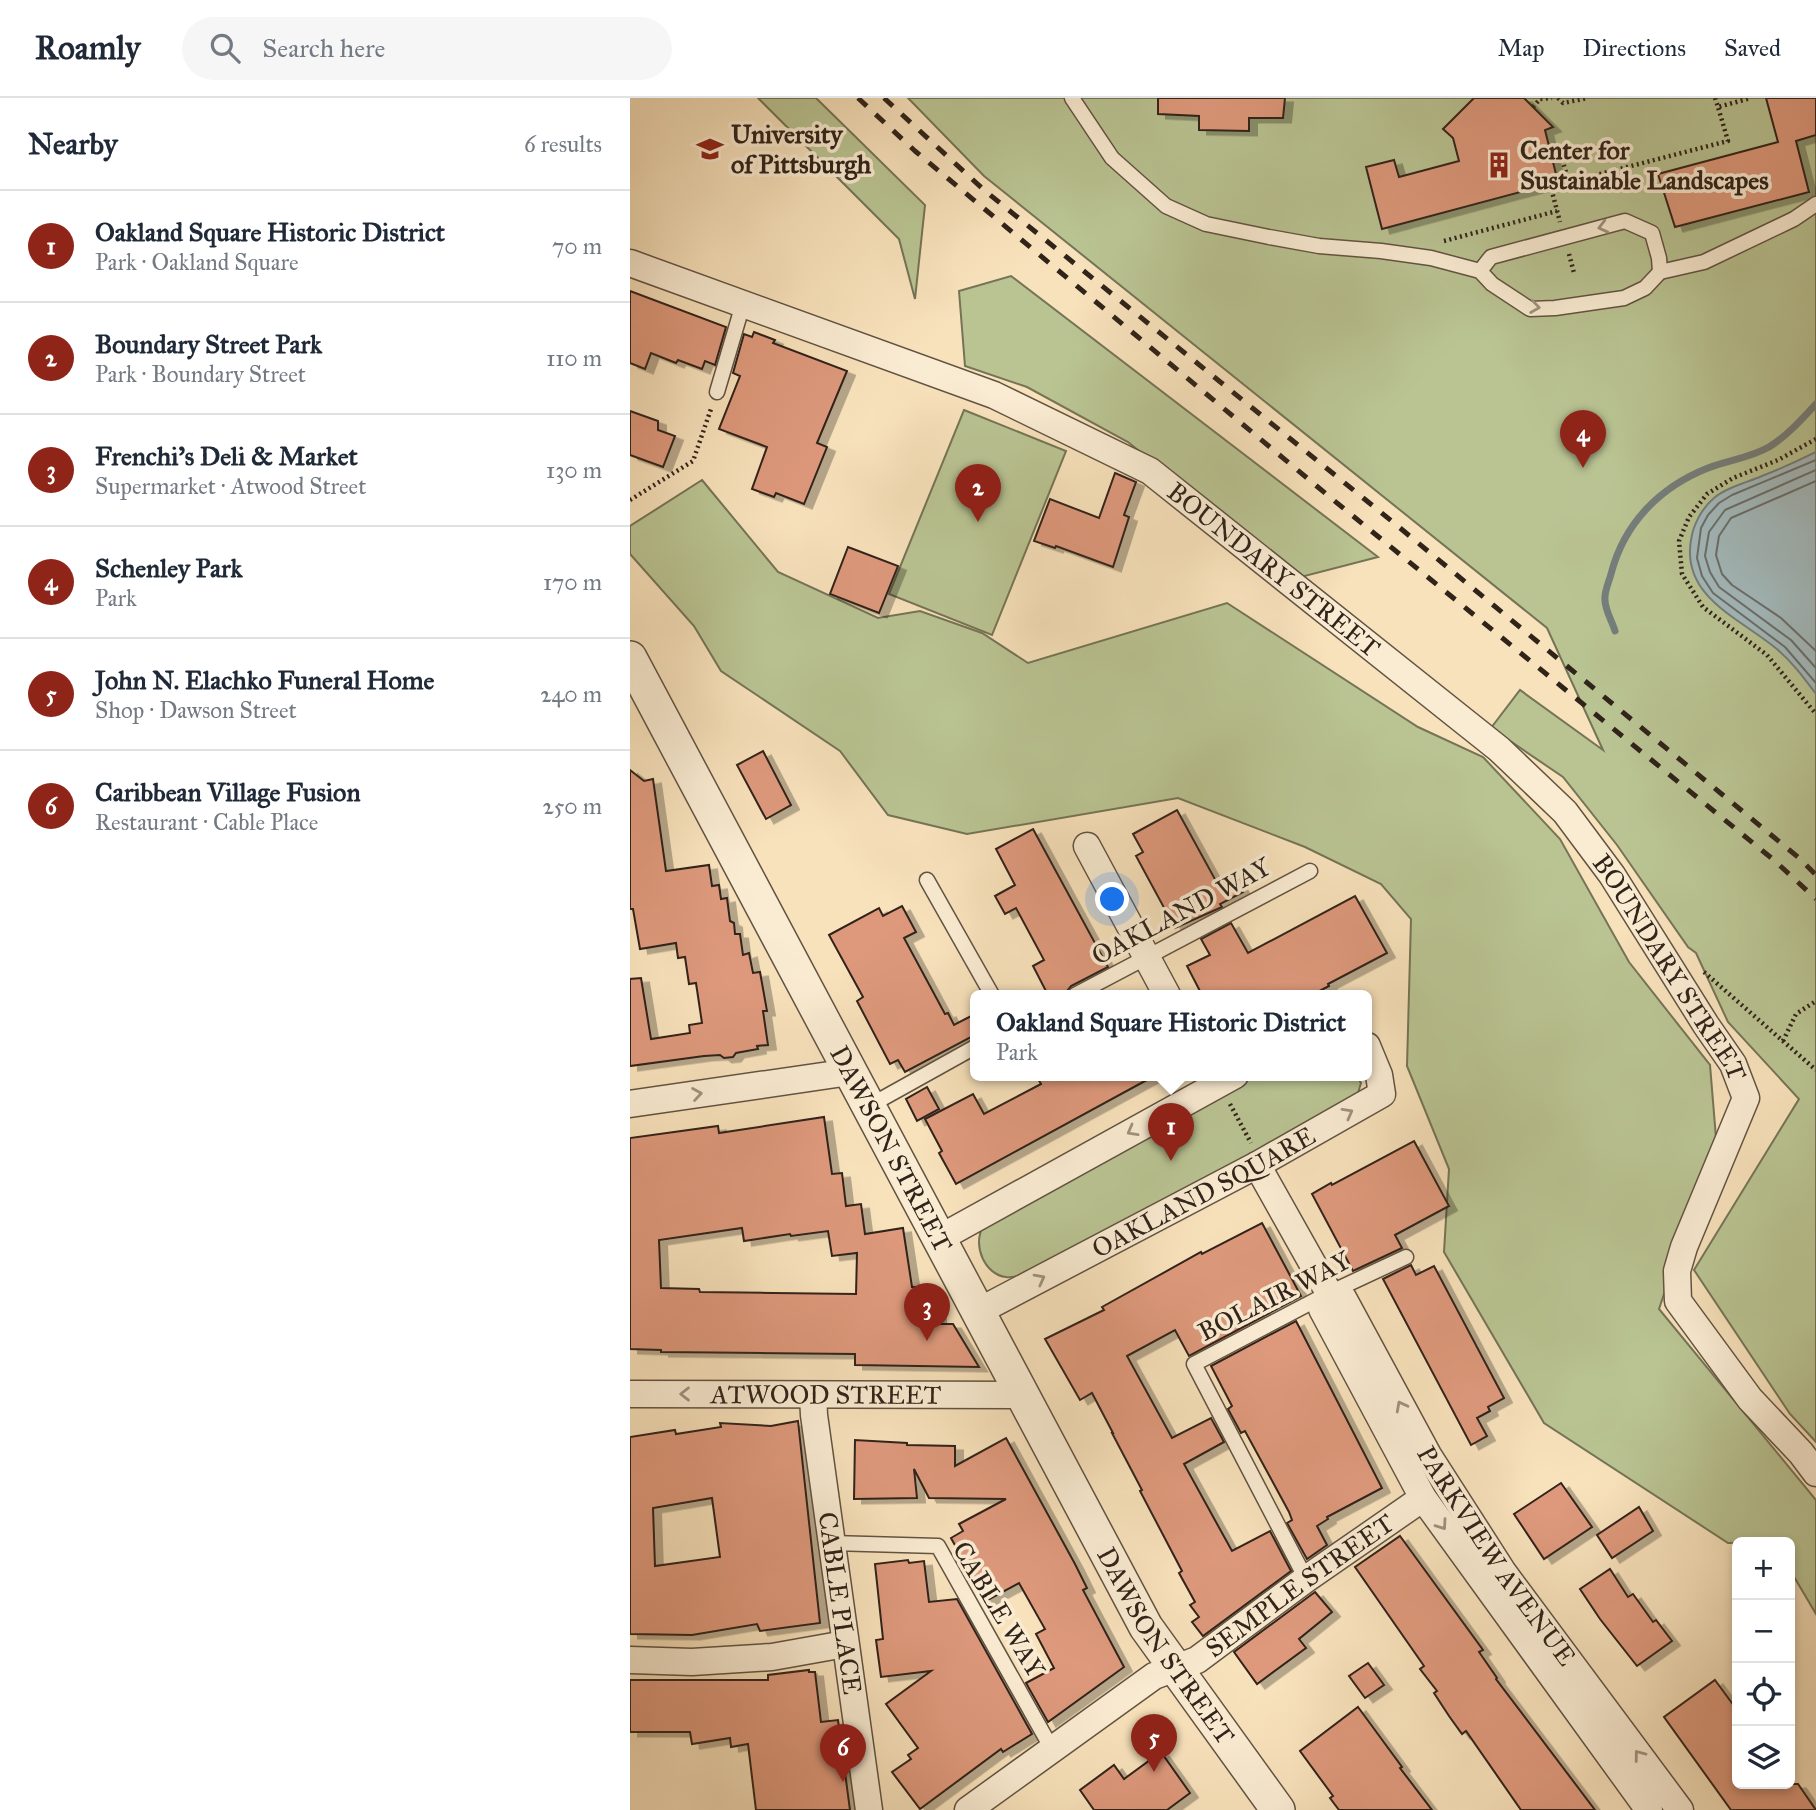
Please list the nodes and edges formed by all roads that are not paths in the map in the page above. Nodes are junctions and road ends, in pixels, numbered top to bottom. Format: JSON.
{"nodes":[{"id":1,"x":1072,"y":98,"type":"edge"},
{"id":2,"x":1816,"y":204,"type":"edge"},
{"id":3,"x":630,"y":263,"type":"edge"},
{"id":4,"x":1479,"y":271,"type":"junction"},
{"id":5,"x":1660,"y":272,"type":"junction"},
{"id":6,"x":743,"y":304,"type":"junction"},
{"id":7,"x":717,"y":392,"type":"road end"},
{"id":8,"x":630,"y":658,"type":"edge"},
{"id":9,"x":1087,"y":846,"type":"dead end"},
{"id":10,"x":1310,"y":871,"type":"dead end"},
{"id":11,"x":927,"y":880,"type":"dead end"},
{"id":12,"x":1147,"y":958,"type":"junction"},
{"id":13,"x":989,"y":990,"type":"edge"},
{"id":14,"x":1085,"y":990,"type":"edge"},
{"id":15,"x":1164,"y":990,"type":"edge"},
{"id":16,"x":970,"y":1050,"type":"edge"},
{"id":17,"x":1372,"y":1058,"type":"edge"},
{"id":18,"x":850,"y":1072,"type":"junction"},
{"id":19,"x":1221,"y":1083,"type":"edge"},
{"id":20,"x":630,"y":1104,"type":"edge"},
{"id":21,"x":869,"y":1106,"type":"junction"},
{"id":22,"x":1256,"y":1157,"type":"junction"},
{"id":23,"x":940,"y":1238,"type":"junction"},
{"id":24,"x":1406,"y":1257,"type":"dead end"},
{"id":25,"x":1329,"y":1293,"type":"junction"},
{"id":26,"x":979,"y":1311,"type":"junction"},
{"id":27,"x":630,"y":1394,"type":"edge"},
{"id":28,"x":813,"y":1395,"type":"junction"},
{"id":29,"x":1022,"y":1395,"type":"junction"},
{"id":30,"x":1417,"y":1461,"type":"junction"},
{"id":31,"x":1816,"y":1472,"type":"edge"},
{"id":32,"x":1423,"y":1498,"type":"junction"},
{"id":33,"x":831,"y":1543,"type":"junction"},
{"id":34,"x":1494,"y":1578,"type":"junction"},
{"id":35,"x":1306,"y":1579,"type":"junction"},
{"id":36,"x":845,"y":1644,"type":"junction"},
{"id":37,"x":630,"y":1660,"type":"edge"},
{"id":38,"x":1176,"y":1669,"type":"junction"},
{"id":39,"x":1052,"y":1749,"type":"junction"},
{"id":40,"x":1665,"y":1807,"type":"edge"},
{"id":41,"x":869,"y":1810,"type":"edge"},
{"id":42,"x":968,"y":1810,"type":"edge"},
{"id":43,"x":1278,"y":1810,"type":"edge"}],
"edges":[{"from":1,"to":4,"type":"lane"},
{"from":2,"to":5,"type":"lane"},
{"from":3,"to":6,"type":"street","name":"BOUNDARY STREET"},
{"from":4,"to":5,"type":"lane","one_way":true},
{"from":5,"to":4,"type":"lane","one_way":true},
{"from":6,"to":7,"type":"lane"},
{"from":6,"to":31,"type":"street","name":"BOUNDARY STREET"},
{"from":8,"to":18,"type":"street","name":"DAWSON STREET"},
{"from":9,"to":12,"type":"street"},
{"from":10,"to":12,"type":"lane","name":"OAKLAND WAY"},
{"from":11,"to":13,"type":"lane"},
{"from":12,"to":14,"type":"lane","name":"OAKLAND WAY"},
{"from":12,"to":15,"type":"street"},
{"from":16,"to":21,"type":"lane"},
{"from":22,"to":17,"type":"street","name":"OAKLAND SQUARE","one_way":true},
{"from":20,"to":18,"type":"street","one_way":true},
{"from":18,"to":21,"type":"street","name":"DAWSON STREET"},
{"from":19,"to":23,"type":"street","one_way":true},
{"from":21,"to":23,"type":"street","name":"DAWSON STREET"},
{"from":22,"to":25,"type":"street","name":"PARKVIEW AVENUE"},
{"from":26,"to":22,"type":"street","name":"OAKLAND SQUARE","one_way":true},
{"from":23,"to":26,"type":"street","name":"DAWSON STREET"},
{"from":24,"to":25,"type":"lane","name":"BOLAIR WAY"},
{"from":25,"to":30,"type":"street","name":"PARKVIEW AVENUE"},
{"from":25,"to":35,"type":"lane","name":"BOLAIR WAY"},
{"from":26,"to":29,"type":"street","name":"DAWSON STREET"},
{"from":28,"to":27,"type":"street","name":"ATWOOD STREET","one_way":true},
{"from":28,"to":29,"type":"street","name":"ATWOOD STREET"},
{"from":28,"to":33,"type":"street","name":"CABLE PLACE"},
{"from":29,"to":38,"type":"street","name":"DAWSON STREET"},
{"from":30,"to":32,"type":"street","name":"PARKVIEW AVENUE"},
{"from":30,"to":34,"type":"street","name":"PARKVIEW AVENUE"},
{"from":32,"to":34,"type":"street","name":"PARKVIEW AVENUE","one_way":true},
{"from":32,"to":35,"type":"street","name":"SEMPLE STREET"},
{"from":33,"to":36,"type":"street","name":"CABLE PLACE"},
{"from":33,"to":39,"type":"lane","name":"CABLE WAY"},
{"from":34,"to":40,"type":"street","name":"PARKVIEW AVENUE"},
{"from":35,"to":38,"type":"street","name":"SEMPLE STREET"},
{"from":36,"to":37,"type":"street"},
{"from":36,"to":41,"type":"street","name":"CABLE PLACE"},
{"from":38,"to":39,"type":"street","name":"SEMPLE STREET"},
{"from":38,"to":43,"type":"street","name":"DAWSON STREET"},
{"from":39,"to":42,"type":"street","name":"SEMPLE STREET"}]}
